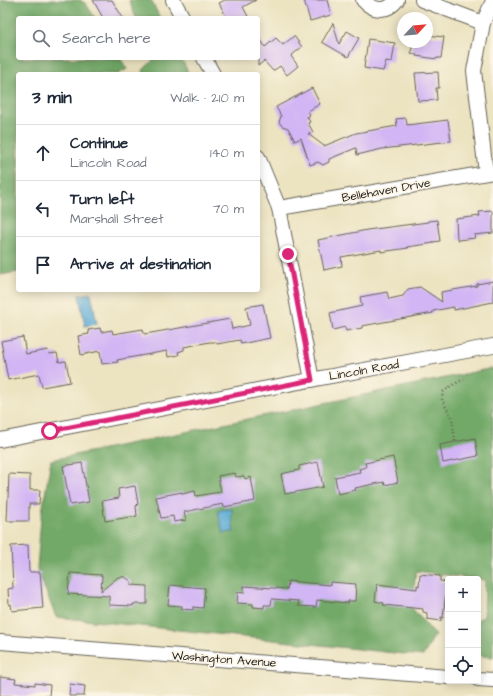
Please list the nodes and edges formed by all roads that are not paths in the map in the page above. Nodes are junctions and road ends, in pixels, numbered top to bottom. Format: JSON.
{"nodes":[{"id":1,"x":173,"y":0,"type":"edge"},
{"id":2,"x":363,"y":0,"type":"edge"},
{"id":3,"x":397,"y":0,"type":"edge"},
{"id":4,"x":422,"y":0,"type":"edge"},
{"id":5,"x":493,"y":1,"type":"edge"},
{"id":6,"x":182,"y":16,"type":"edge"},
{"id":7,"x":483,"y":23,"type":"junction"},
{"id":8,"x":205,"y":60,"type":"edge"},
{"id":9,"x":212,"y":72,"type":"edge"},
{"id":10,"x":260,"y":162,"type":"edge"},
{"id":11,"x":489,"y":173,"type":"edge"},
{"id":12,"x":279,"y":208,"type":"junction"},
{"id":13,"x":493,"y":346,"type":"edge"},
{"id":14,"x":312,"y":380,"type":"junction"},
{"id":15,"x":0,"y":440,"type":"edge"},
{"id":16,"x":0,"y":642,"type":"edge"},
{"id":17,"x":445,"y":677,"type":"edge"},
{"id":18,"x":481,"y":679,"type":"edge"},
{"id":19,"x":493,"y":680,"type":"edge"}],
"edges":[{"from":1,"to":6,"type":"street"},
{"from":2,"to":3,"type":"street"},
{"from":4,"to":7,"type":"street"},
{"from":5,"to":7,"type":"street"},
{"from":7,"to":11,"type":"street"},
{"from":8,"to":9,"type":"street"},
{"from":10,"to":12,"type":"street"},
{"from":11,"to":12,"type":"street","name":"Bellehaven Drive"},
{"from":12,"to":14,"type":"street"},
{"from":13,"to":14,"type":"street","name":"Lincoln Road"},
{"from":14,"to":15,"type":"street","name":"Lincoln Road"},
{"from":16,"to":17,"type":"street","name":"Washington Avenue"},
{"from":18,"to":19,"type":"street"}]}
